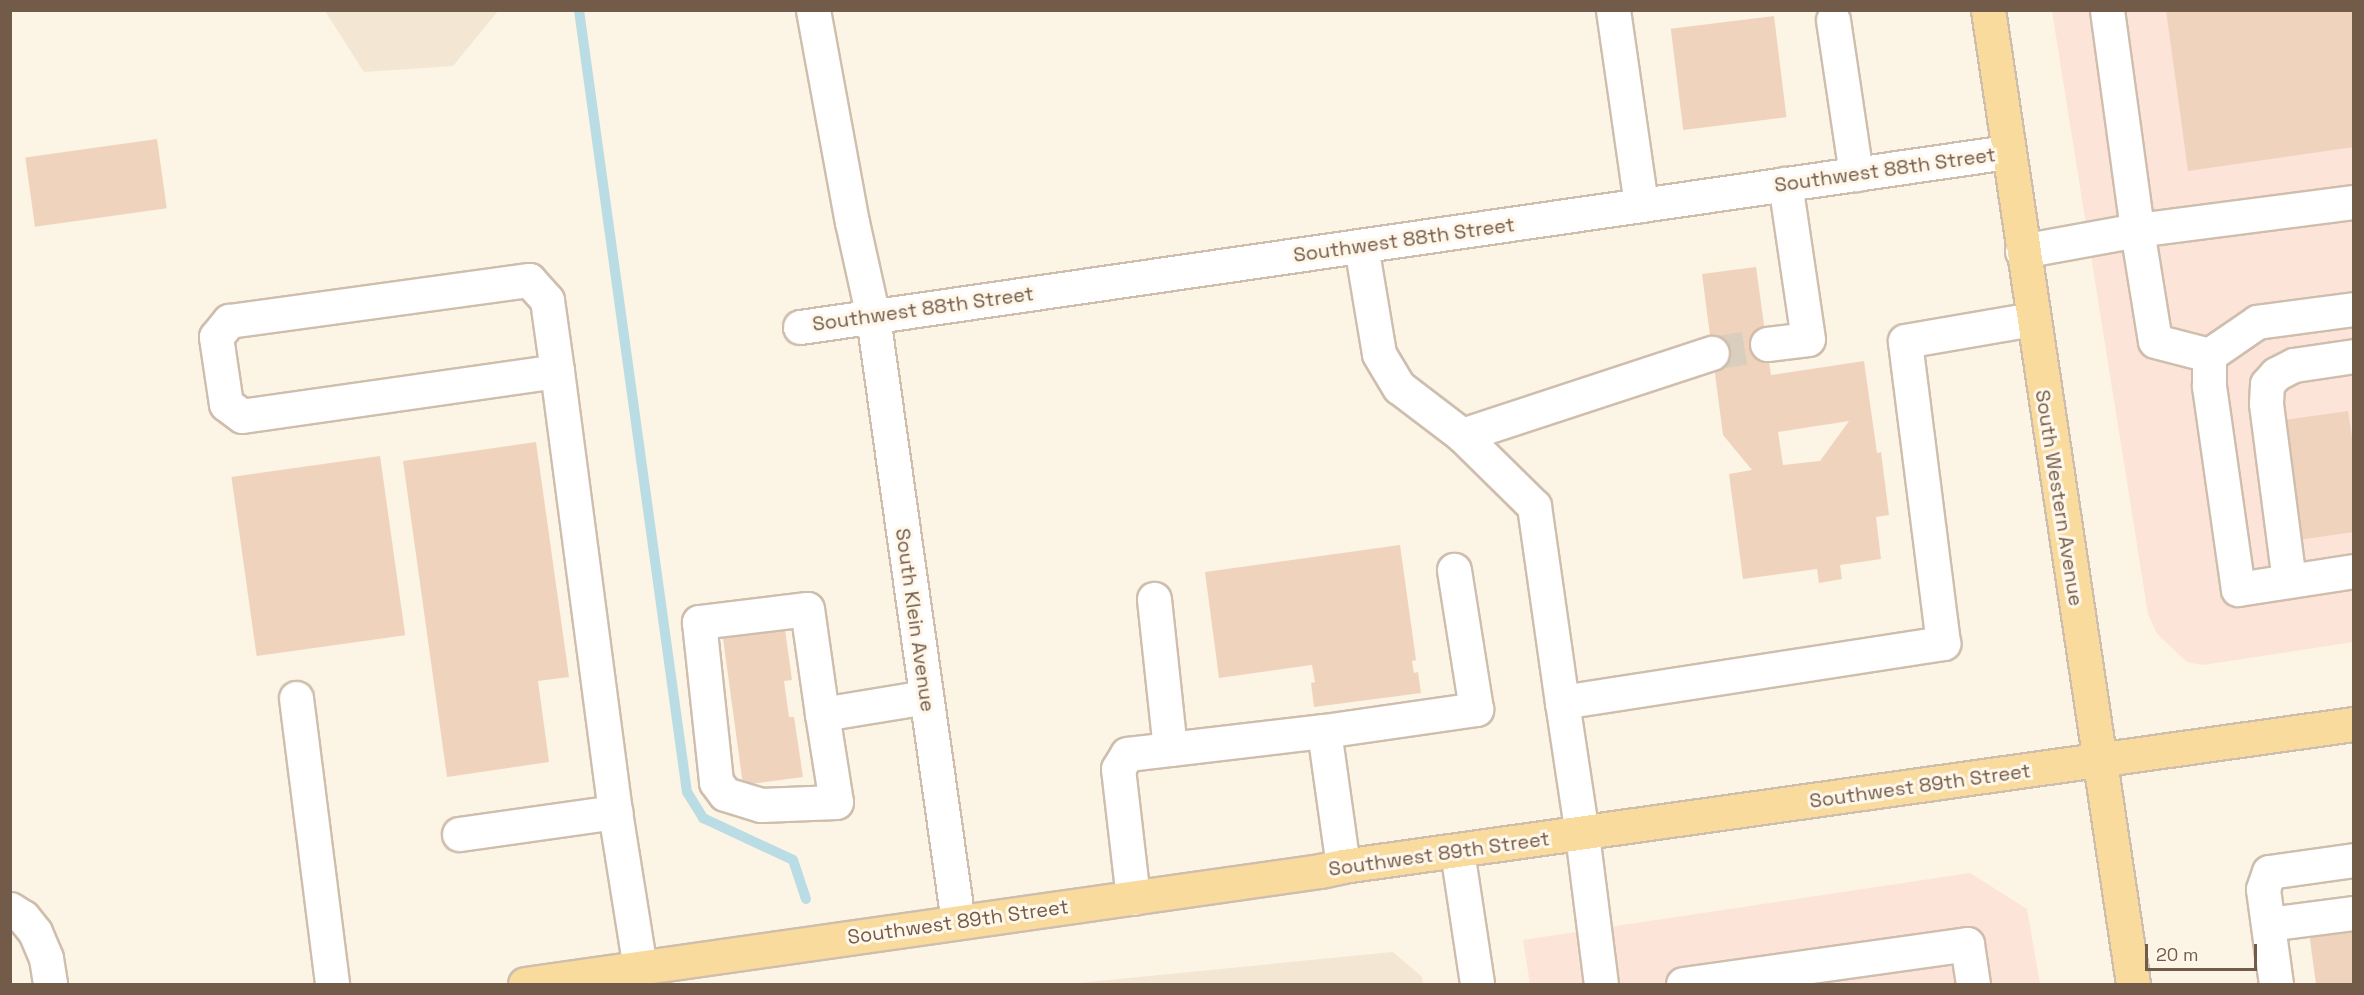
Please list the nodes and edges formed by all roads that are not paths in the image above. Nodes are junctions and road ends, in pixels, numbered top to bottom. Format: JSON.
{"nodes":[{"id":1,"x":813,"y":10,"type":"edge"},
{"id":2,"x":1612,"y":10,"type":"edge"},
{"id":3,"x":1988,"y":10,"type":"edge"},
{"id":4,"x":2107,"y":10,"type":"edge"},
{"id":5,"x":1833,"y":20,"type":"dead end"},
{"id":6,"x":2007,"y":153,"type":"junction"},
{"id":7,"x":1856,"y":174,"type":"junction"},
{"id":8,"x":1785,"y":184,"type":"junction"},
{"id":9,"x":2354,"y":202,"type":"edge"},
{"id":10,"x":1641,"y":205,"type":"junction"},
{"id":11,"x":2137,"y":230,"type":"junction"},
{"id":12,"x":1361,"y":246,"type":"junction"},
{"id":13,"x":2022,"y":251,"type":"junction"},
{"id":14,"x":2354,"y":309,"type":"edge"},
{"id":15,"x":873,"y":317,"type":"junction"},
{"id":16,"x":2032,"y":319,"type":"junction"},
{"id":17,"x":800,"y":327,"type":"dead end"},
{"id":18,"x":1767,"y":344,"type":"tunnel mouth"},
{"id":19,"x":1712,"y":353,"type":"tunnel mouth"},
{"id":20,"x":2209,"y":355,"type":"junction"},
{"id":21,"x":2354,"y":356,"type":"edge"},
{"id":22,"x":557,"y":371,"type":"junction"},
{"id":23,"x":1462,"y":435,"type":"junction"},
{"id":24,"x":1454,"y":570,"type":"dead end"},
{"id":25,"x":2354,"y":571,"type":"edge"},
{"id":26,"x":2289,"y":581,"type":"junction"},
{"id":27,"x":1154,"y":599,"type":"dead end"},
{"id":28,"x":926,"y":697,"type":"junction"},
{"id":29,"x":296,"y":698,"type":"dead end"},
{"id":30,"x":1562,"y":702,"type":"junction"},
{"id":31,"x":822,"y":714,"type":"junction"},
{"id":32,"x":2354,"y":724,"type":"edge"},
{"id":33,"x":1324,"y":731,"type":"junction"},
{"id":34,"x":1170,"y":749,"type":"junction"},
{"id":35,"x":2099,"y":761,"type":"junction"},
{"id":36,"x":615,"y":812,"type":"junction"},
{"id":37,"x":459,"y":834,"type":"dead end"},
{"id":38,"x":1582,"y":834,"type":"junction"},
{"id":39,"x":1457,"y":851,"type":"junction"},
{"id":40,"x":2354,"y":860,"type":"edge"},
{"id":41,"x":1343,"y":866,"type":"junction"},
{"id":42,"x":1133,"y":898,"type":"junction"},
{"id":43,"x":10,"y":909,"type":"edge"},
{"id":44,"x":2354,"y":913,"type":"edge"},
{"id":45,"x":958,"y":922,"type":"junction"},
{"id":46,"x":2268,"y":924,"type":"junction"},
{"id":47,"x":640,"y":968,"type":"junction"},
{"id":48,"x":50,"y":984,"type":"edge"},
{"id":49,"x":332,"y":984,"type":"edge"},
{"id":50,"x":525,"y":984,"type":"edge"},
{"id":51,"x":1477,"y":984,"type":"edge"},
{"id":52,"x":1601,"y":984,"type":"edge"},
{"id":53,"x":1683,"y":984,"type":"edge"},
{"id":54,"x":1973,"y":984,"type":"edge"},
{"id":55,"x":2133,"y":984,"type":"edge"},
{"id":56,"x":2276,"y":984,"type":"edge"}],
"edges":[{"from":1,"to":15,"type":"street","name":"South Klein Avenue"},
{"from":2,"to":10,"type":"street"},
{"from":3,"to":6,"type":"main road","name":"South Western Avenue"},
{"from":4,"to":11,"type":"street"},
{"from":5,"to":7,"type":"street"},
{"from":6,"to":7,"type":"street","name":"Southwest 88th Street"},
{"from":6,"to":13,"type":"main road","name":"South Western Avenue"},
{"from":7,"to":8,"type":"street","name":"Southwest 88th Street"},
{"from":8,"to":10,"type":"street","name":"Southwest 88th Street"},
{"from":8,"to":18,"type":"street"},
{"from":9,"to":11,"type":"street"},
{"from":10,"to":12,"type":"street","name":"Southwest 88th Street"},
{"from":11,"to":13,"type":"street"},
{"from":11,"to":20,"type":"street"},
{"from":12,"to":15,"type":"street","name":"Southwest 88th Street"},
{"from":12,"to":23,"type":"street"},
{"from":13,"to":16,"type":"main road","name":"South Western Avenue"},
{"from":14,"to":20,"type":"street"},
{"from":15,"to":17,"type":"street","name":"Southwest 88th Street"},
{"from":15,"to":28,"type":"street","name":"South Klein Avenue"},
{"from":16,"to":30,"type":"street"},
{"from":16,"to":35,"type":"main road","name":"South Western Avenue"},
{"from":19,"to":23,"type":"street"},
{"from":20,"to":26,"type":"street"},
{"from":21,"to":26,"type":"street"},
{"from":22,"to":22,"type":"street"},
{"from":22,"to":36,"type":"street"},
{"from":23,"to":30,"type":"street"},
{"from":24,"to":33,"type":"street"},
{"from":25,"to":26,"type":"street"},
{"from":27,"to":34,"type":"street"},
{"from":28,"to":31,"type":"street"},
{"from":28,"to":45,"type":"street","name":"South Klein Avenue"},
{"from":29,"to":49,"type":"street"},
{"from":30,"to":38,"type":"street"},
{"from":31,"to":31,"type":"street"},
{"from":32,"to":35,"type":"main road","name":"Southwest 89th Street"},
{"from":33,"to":34,"type":"street"},
{"from":33,"to":41,"type":"street"},
{"from":34,"to":42,"type":"street"},
{"from":35,"to":38,"type":"main road","name":"Southwest 89th Street"},
{"from":35,"to":55,"type":"main road","name":"South Western Avenue"},
{"from":36,"to":37,"type":"street"},
{"from":36,"to":47,"type":"street"},
{"from":38,"to":39,"type":"main road","name":"Southwest 89th Street"},
{"from":38,"to":52,"type":"street"},
{"from":39,"to":41,"type":"main road","name":"Southwest 89th Street"},
{"from":39,"to":51,"type":"street"},
{"from":40,"to":46,"type":"street"},
{"from":41,"to":42,"type":"main road","name":"Southwest 89th Street"},
{"from":42,"to":45,"type":"main road","name":"Southwest 89th Street"},
{"from":43,"to":48,"type":"street"},
{"from":44,"to":46,"type":"street"},
{"from":45,"to":47,"type":"main road","name":"Southwest 89th Street"},
{"from":46,"to":56,"type":"street"},
{"from":47,"to":50,"type":"main road","name":"Southwest 89th Street"},
{"from":53,"to":54,"type":"street"}]}
